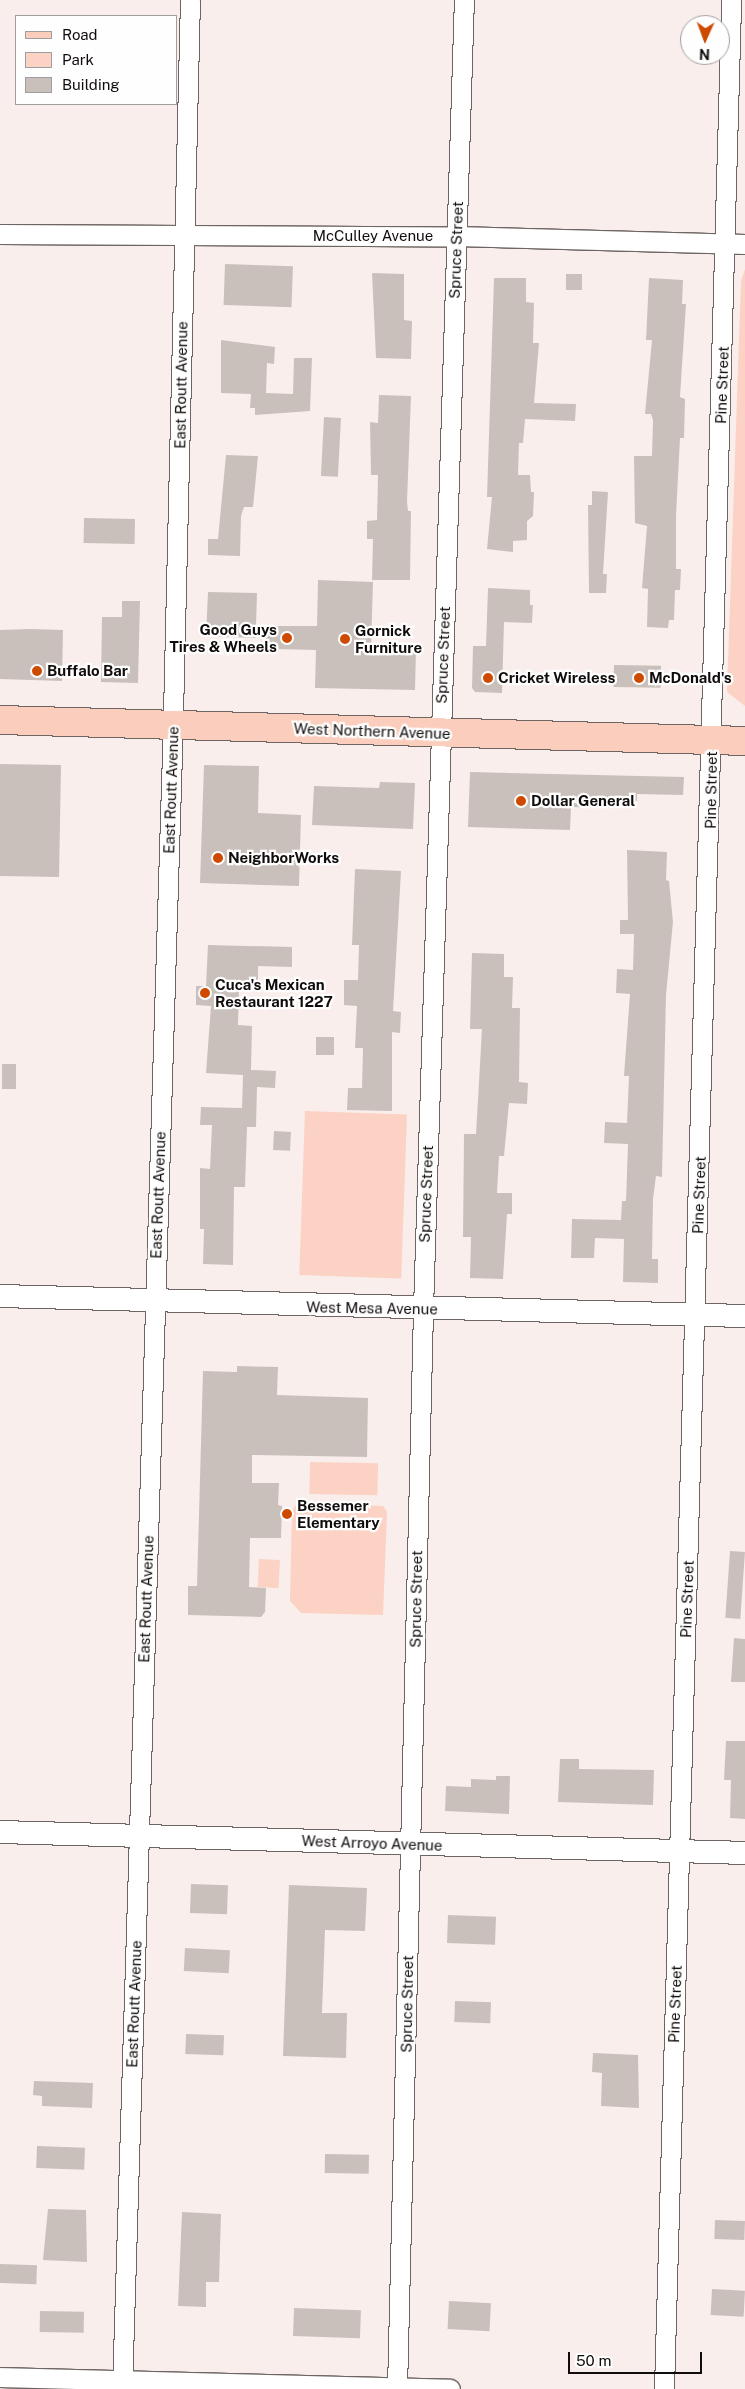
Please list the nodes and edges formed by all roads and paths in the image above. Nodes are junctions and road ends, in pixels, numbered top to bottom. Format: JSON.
{"nodes":[{"id":1,"x":190,"y":0,"type":"edge"},
{"id":2,"x":464,"y":0,"type":"edge"},
{"id":3,"x":731,"y":0,"type":"edge"},
{"id":4,"x":0,"y":234,"type":"edge"},
{"id":5,"x":184,"y":236,"type":"junction"},
{"id":6,"x":456,"y":236,"type":"junction"},
{"id":7,"x":736,"y":244,"type":"edge"},
{"id":8,"x":0,"y":720,"type":"edge"},
{"id":9,"x":173,"y":725,"type":"junction"},
{"id":10,"x":440,"y":733,"type":"junction"},
{"id":11,"x":711,"y":740,"type":"junction"},
{"id":12,"x":745,"y":741,"type":"edge"},
{"id":13,"x":0,"y":1296,"type":"edge"},
{"id":14,"x":154,"y":1302,"type":"junction"},
{"id":15,"x":423,"y":1309,"type":"junction"},
{"id":16,"x":696,"y":1315,"type":"junction"},
{"id":17,"x":745,"y":1316,"type":"edge"},
{"id":18,"x":0,"y":1832,"type":"edge"},
{"id":19,"x":139,"y":1836,"type":"junction"},
{"id":20,"x":411,"y":1844,"type":"junction"},
{"id":21,"x":679,"y":1851,"type":"junction"},
{"id":22,"x":745,"y":1853,"type":"edge"},
{"id":23,"x":0,"y":2377,"type":"edge"},
{"id":24,"x":122,"y":2384,"type":"edge"},
{"id":25,"x":397,"y":2388,"type":"edge"},
{"id":26,"x":450,"y":2389,"type":"edge"},
{"id":27,"x":664,"y":2389,"type":"edge"}],
"edges":[{"from":1,"to":5,"type":"street","name":"East Routt Avenue"},
{"from":2,"to":6,"type":"street","name":"Spruce Street"},
{"from":3,"to":7,"type":"street","name":"Pine Street"},
{"from":4,"to":5,"type":"street","name":"McCulley Avenue"},
{"from":5,"to":6,"type":"street","name":"McCulley Avenue"},
{"from":5,"to":9,"type":"street","name":"East Routt Avenue"},
{"from":6,"to":7,"type":"street","name":"McCulley Avenue"},
{"from":6,"to":10,"type":"street","name":"Spruce Street"},
{"from":7,"to":11,"type":"street","name":"Pine Street"},
{"from":8,"to":9,"type":"main road","name":"West Northern Avenue"},
{"from":9,"to":10,"type":"main road","name":"West Northern Avenue"},
{"from":9,"to":14,"type":"street","name":"East Routt Avenue"},
{"from":10,"to":11,"type":"main road","name":"West Northern Avenue"},
{"from":10,"to":15,"type":"street","name":"Spruce Street"},
{"from":11,"to":12,"type":"main road","name":"West Northern Avenue"},
{"from":11,"to":16,"type":"street","name":"Pine Street"},
{"from":13,"to":14,"type":"street","name":"West Mesa Avenue"},
{"from":14,"to":15,"type":"street","name":"West Mesa Avenue"},
{"from":14,"to":19,"type":"street","name":"East Routt Avenue"},
{"from":15,"to":16,"type":"street","name":"West Mesa Avenue"},
{"from":15,"to":20,"type":"street","name":"Spruce Street"},
{"from":16,"to":17,"type":"street","name":"West Mesa Avenue"},
{"from":16,"to":21,"type":"street","name":"Pine Street"},
{"from":18,"to":19,"type":"street","name":"West Arroyo Avenue"},
{"from":19,"to":20,"type":"street","name":"West Arroyo Avenue"},
{"from":19,"to":24,"type":"street","name":"East Routt Avenue"},
{"from":20,"to":21,"type":"street","name":"West Arroyo Avenue"},
{"from":20,"to":25,"type":"street","name":"Spruce Street"},
{"from":21,"to":22,"type":"street","name":"West Arroyo Avenue"},
{"from":21,"to":27,"type":"street","name":"Pine Street"},
{"from":23,"to":24,"type":"street"},
{"from":24,"to":25,"type":"street"},
{"from":25,"to":26,"type":"street"}]}
